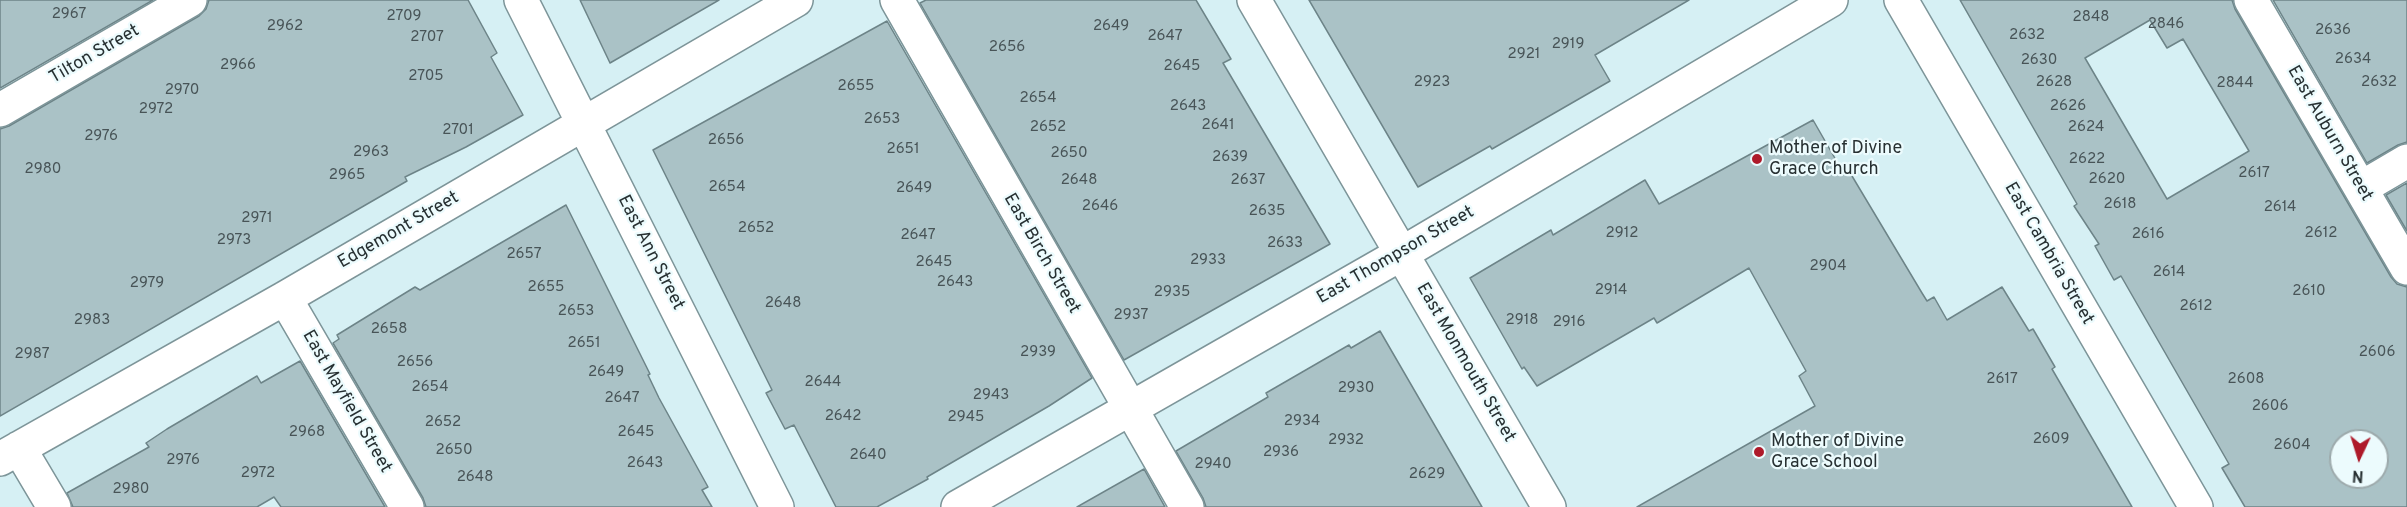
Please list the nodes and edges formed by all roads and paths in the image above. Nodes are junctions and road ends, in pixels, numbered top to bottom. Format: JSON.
{"nodes":[{"id":1,"x":190,"y":0,"type":"edge"},
{"id":2,"x":521,"y":0,"type":"edge"},
{"id":3,"x":796,"y":0,"type":"edge"},
{"id":4,"x":897,"y":0,"type":"edge"},
{"id":5,"x":1254,"y":0,"type":"edge"},
{"id":6,"x":1831,"y":0,"type":"edge"},
{"id":7,"x":1900,"y":0,"type":"edge"},
{"id":8,"x":2251,"y":0,"type":"edge"},
{"id":9,"x":0,"y":110,"type":"edge"},
{"id":10,"x":584,"y":122,"type":"junction"},
{"id":11,"x":2407,"y":161,"type":"edge"},
{"id":12,"x":2361,"y":188,"type":"junction"},
{"id":13,"x":1401,"y":254,"type":"junction"},
{"id":14,"x":2407,"y":268,"type":"edge"},
{"id":15,"x":285,"y":298,"type":"junction"},
{"id":16,"x":1129,"y":408,"type":"junction"},
{"id":17,"x":10,"y":454,"type":"edge"},
{"id":18,"x":54,"y":507,"type":"edge"},
{"id":19,"x":406,"y":507,"type":"edge"},
{"id":20,"x":777,"y":507,"type":"edge"},
{"id":21,"x":958,"y":507,"type":"edge"},
{"id":22,"x":1187,"y":507,"type":"edge"},
{"id":23,"x":1549,"y":507,"type":"edge"},
{"id":24,"x":2196,"y":507,"type":"edge"}],
"edges":[{"from":1,"to":9,"type":"street","name":"Tilton Street"},
{"from":2,"to":10,"type":"street","name":"East Ann Street"},
{"from":3,"to":10,"type":"street","name":"Edgemont Street"},
{"from":4,"to":16,"type":"street","name":"East Birch Street"},
{"from":5,"to":13,"type":"street","name":"East Monmouth Street"},
{"from":6,"to":13,"type":"street","name":"East Thompson Street"},
{"from":7,"to":24,"type":"street","name":"East Cambria Street"},
{"from":8,"to":12,"type":"street","name":"East Auburn Street"},
{"from":10,"to":15,"type":"street","name":"Edgemont Street"},
{"from":10,"to":20,"type":"street","name":"East Ann Street"},
{"from":11,"to":12,"type":"street"},
{"from":12,"to":14,"type":"street","name":"East Auburn Street"},
{"from":13,"to":16,"type":"street","name":"East Thompson Street"},
{"from":13,"to":23,"type":"street","name":"East Monmouth Street"},
{"from":15,"to":17,"type":"street","name":"Edgemont Street"},
{"from":15,"to":19,"type":"street","name":"East Mayfield Street"},
{"from":16,"to":21,"type":"street","name":"East Thompson Street"},
{"from":16,"to":22,"type":"street","name":"East Birch Street"},
{"from":17,"to":18,"type":"street"}]}
